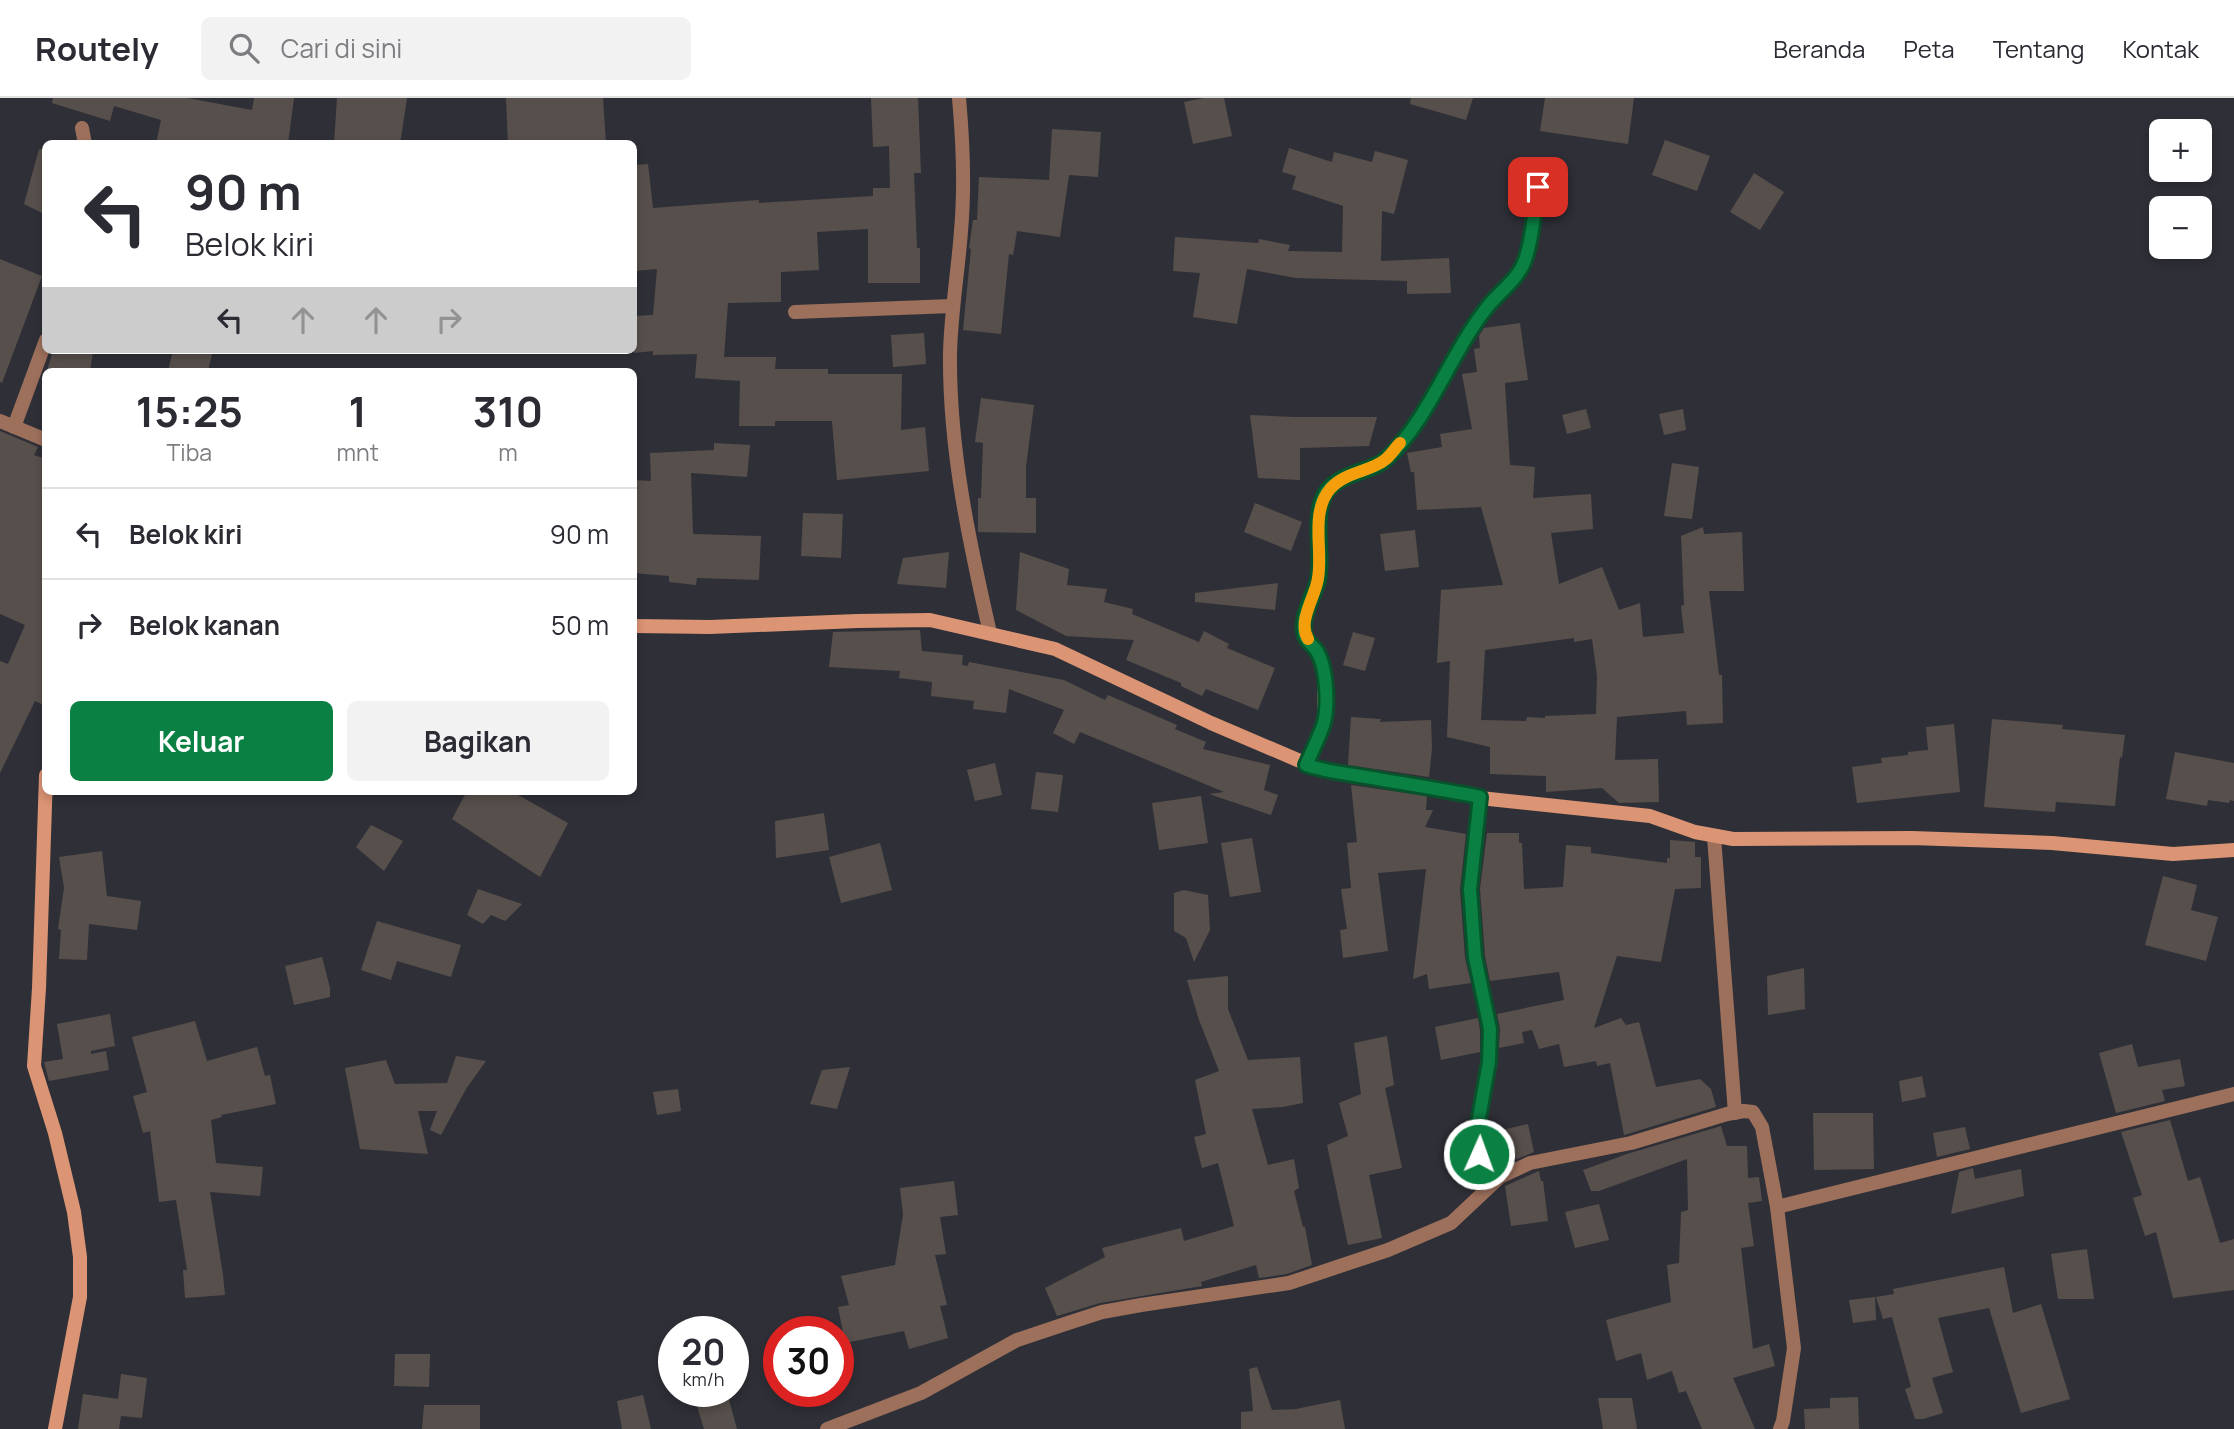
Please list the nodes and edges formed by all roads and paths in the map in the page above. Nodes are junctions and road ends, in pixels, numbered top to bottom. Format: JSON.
{"nodes":[{"id":1,"x":959,"y":98,"type":"edge"},
{"id":2,"x":82,"y":128,"type":"dead end"},
{"id":3,"x":84,"y":140,"type":"edge"},
{"id":4,"x":1541,"y":166,"type":"dead end"},
{"id":5,"x":952,"y":306,"type":"junction"},
{"id":6,"x":795,"y":312,"type":"dead end"},
{"id":7,"x":42,"y":351,"type":"edge"},
{"id":8,"x":0,"y":421,"type":"edge"},
{"id":9,"x":14,"y":427,"type":"junction"},
{"id":10,"x":42,"y":438,"type":"edge"},
{"id":11,"x":637,"y":626,"type":"edge"},
{"id":12,"x":990,"y":633,"type":"junction"},
{"id":13,"x":1306,"y":765,"type":"junction"},
{"id":14,"x":45,"y":795,"type":"edge"},
{"id":15,"x":1480,"y":797,"type":"junction"},
{"id":16,"x":1714,"y":837,"type":"junction"},
{"id":17,"x":2234,"y":850,"type":"edge"},
{"id":18,"x":2234,"y":1094,"type":"edge"},
{"id":19,"x":1735,"y":1113,"type":"junction"},
{"id":20,"x":1483,"y":1192,"type":"junction"},
{"id":21,"x":1777,"y":1207,"type":"junction"},
{"id":22,"x":55,"y":1429,"type":"edge"},
{"id":23,"x":827,"y":1429,"type":"edge"},
{"id":24,"x":1780,"y":1429,"type":"edge"}],
"edges":[{"from":1,"to":5,"type":"street"},
{"from":2,"to":3,"type":"street"},
{"from":4,"to":13,"type":"street"},
{"from":5,"to":6,"type":"street"},
{"from":5,"to":12,"type":"street"},
{"from":7,"to":9,"type":"street"},
{"from":8,"to":9,"type":"street"},
{"from":9,"to":10,"type":"street"},
{"from":11,"to":12,"type":"street"},
{"from":12,"to":13,"type":"street"},
{"from":13,"to":15,"type":"street"},
{"from":14,"to":22,"type":"street"},
{"from":15,"to":16,"type":"street"},
{"from":15,"to":20,"type":"street"},
{"from":16,"to":17,"type":"street"},
{"from":16,"to":19,"type":"street"},
{"from":18,"to":21,"type":"street"},
{"from":19,"to":20,"type":"street"},
{"from":19,"to":21,"type":"street"},
{"from":20,"to":23,"type":"street"},
{"from":21,"to":24,"type":"street"}]}
